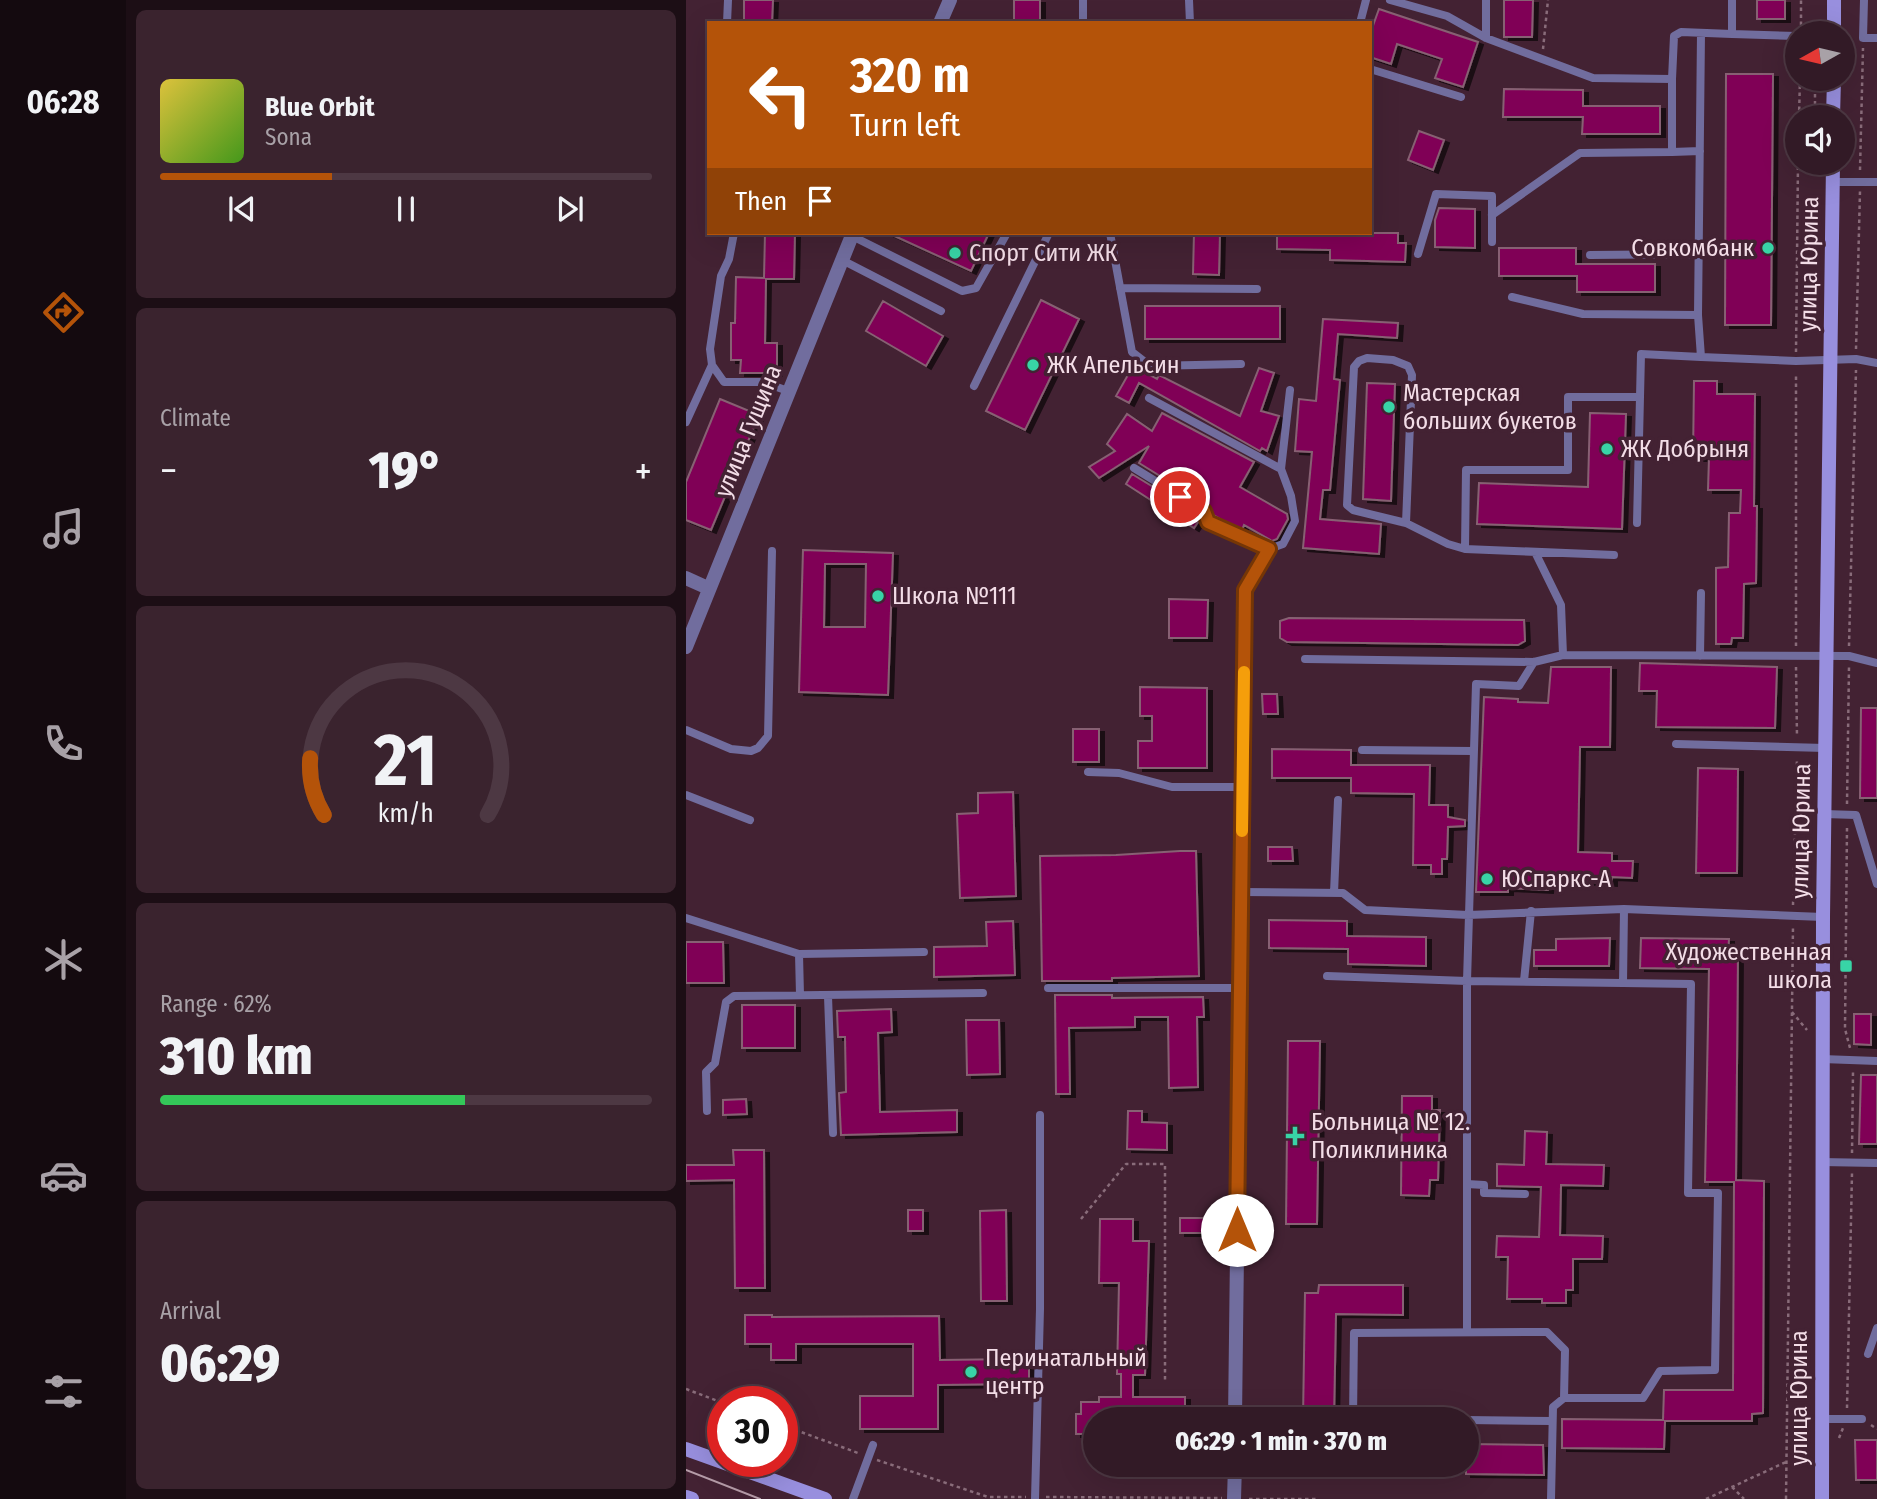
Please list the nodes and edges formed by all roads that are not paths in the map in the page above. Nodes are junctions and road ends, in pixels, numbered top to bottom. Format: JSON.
{"nodes":[{"id":1,"x":728,"y":0,"type":"edge"},
{"id":2,"x":950,"y":0,"type":"edge"},
{"id":3,"x":1083,"y":0,"type":"edge"},
{"id":4,"x":1189,"y":0,"type":"edge"},
{"id":5,"x":1366,"y":0,"type":"edge"},
{"id":6,"x":1391,"y":0,"type":"edge"},
{"id":7,"x":1486,"y":0,"type":"edge"},
{"id":8,"x":1732,"y":0,"type":"edge"},
{"id":9,"x":1834,"y":0,"type":"edge"},
{"id":10,"x":1864,"y":0,"type":"edge"},
{"id":11,"x":727,"y":21,"type":"edge"},
{"id":12,"x":941,"y":21,"type":"edge"},
{"id":13,"x":1083,"y":21,"type":"edge"},
{"id":14,"x":1190,"y":21,"type":"edge"},
{"id":15,"x":1361,"y":21,"type":"edge"},
{"id":16,"x":1834,"y":21,"type":"edge"},
{"id":17,"x":1701,"y":33,"type":"junction"},
{"id":18,"x":1732,"y":34,"type":"junction"},
{"id":19,"x":1785,"y":35,"type":"edge"},
{"id":20,"x":1486,"y":37,"type":"junction"},
{"id":21,"x":1877,"y":38,"type":"edge"},
{"id":22,"x":1372,"y":70,"type":"edge"},
{"id":23,"x":1672,"y":79,"type":"junction"},
{"id":24,"x":1461,"y":97,"type":"dead end"},
{"id":25,"x":1700,"y":151,"type":"junction"},
{"id":26,"x":1672,"y":152,"type":"junction"},
{"id":27,"x":1833,"y":175,"type":"edge"},
{"id":28,"x":1833,"y":182,"type":"junction"},
{"id":29,"x":1877,"y":182,"type":"edge"},
{"id":30,"x":1492,"y":215,"type":"junction"},
{"id":31,"x":734,"y":235,"type":"edge"},
{"id":32,"x":853,"y":235,"type":"edge"},
{"id":33,"x":855,"y":235,"type":"edge"},
{"id":34,"x":1006,"y":235,"type":"edge"},
{"id":35,"x":1048,"y":235,"type":"edge"},
{"id":36,"x":1110,"y":235,"type":"edge"},
{"id":37,"x":1492,"y":242,"type":"dead end"},
{"id":38,"x":1418,"y":254,"type":"dead end"},
{"id":39,"x":1699,"y":254,"type":"junction"},
{"id":40,"x":1590,"y":255,"type":"dead end"},
{"id":41,"x":842,"y":260,"type":"junction"},
{"id":42,"x":1119,"y":288,"type":"junction"},
{"id":43,"x":1257,"y":289,"type":"dead end"},
{"id":44,"x":1512,"y":297,"type":"dead end"},
{"id":45,"x":941,"y":311,"type":"dead end"},
{"id":46,"x":1698,"y":315,"type":"junction"},
{"id":47,"x":1701,"y":357,"type":"junction"},
{"id":48,"x":1830,"y":361,"type":"junction"},
{"id":49,"x":1877,"y":363,"type":"edge"},
{"id":50,"x":1241,"y":364,"type":"dead end"},
{"id":51,"x":712,"y":365,"type":"junction"},
{"id":52,"x":974,"y":386,"type":"dead end"},
{"id":53,"x":1290,"y":390,"type":"dead end"},
{"id":54,"x":789,"y":391,"type":"junction"},
{"id":55,"x":1640,"y":397,"type":"junction"},
{"id":56,"x":1149,"y":398,"type":"dead end"},
{"id":57,"x":686,"y":422,"type":"edge"},
{"id":58,"x":1134,"y":468,"type":"dead end"},
{"id":59,"x":1281,"y":470,"type":"junction"},
{"id":60,"x":1406,"y":523,"type":"junction"},
{"id":61,"x":1637,"y":523,"type":"dead end"},
{"id":62,"x":1269,"y":549,"type":"junction"},
{"id":63,"x":1465,"y":549,"type":"junction"},
{"id":64,"x":772,"y":551,"type":"dead end"},
{"id":65,"x":1535,"y":552,"type":"junction"},
{"id":66,"x":1614,"y":555,"type":"dead end"},
{"id":67,"x":686,"y":578,"type":"edge"},
{"id":68,"x":708,"y":588,"type":"junction"},
{"id":69,"x":1245,"y":590,"type":"joint"},
{"id":70,"x":1701,"y":593,"type":"dead end"},
{"id":71,"x":686,"y":646,"type":"edge"},
{"id":72,"x":1563,"y":655,"type":"junction"},
{"id":73,"x":1700,"y":656,"type":"junction"},
{"id":74,"x":1826,"y":657,"type":"junction"},
{"id":75,"x":1305,"y":659,"type":"dead end"},
{"id":76,"x":1534,"y":662,"type":"junction"},
{"id":77,"x":1877,"y":663,"type":"edge"},
{"id":78,"x":686,"y":730,"type":"edge"},
{"id":79,"x":1676,"y":744,"type":"dead end"},
{"id":80,"x":1825,"y":748,"type":"junction"},
{"id":81,"x":1362,"y":750,"type":"dead end"},
{"id":82,"x":1473,"y":751,"type":"junction"},
{"id":83,"x":1088,"y":772,"type":"dead end"},
{"id":84,"x":1243,"y":787,"type":"junction"},
{"id":85,"x":686,"y":795,"type":"edge"},
{"id":86,"x":1338,"y":800,"type":"dead end"},
{"id":87,"x":1824,"y":814,"type":"junction"},
{"id":88,"x":750,"y":820,"type":"dead end"},
{"id":89,"x":1877,"y":884,"type":"edge"},
{"id":90,"x":1241,"y":892,"type":"junction"},
{"id":91,"x":1334,"y":893,"type":"junction"},
{"id":92,"x":1624,"y":909,"type":"junction"},
{"id":93,"x":1531,"y":911,"type":"junction"},
{"id":94,"x":1468,"y":915,"type":"junction"},
{"id":95,"x":1823,"y":917,"type":"junction"},
{"id":96,"x":686,"y":918,"type":"edge"},
{"id":97,"x":924,"y":952,"type":"dead end"},
{"id":98,"x":799,"y":954,"type":"junction"},
{"id":99,"x":1327,"y":976,"type":"dead end"},
{"id":100,"x":1467,"y":981,"type":"junction"},
{"id":101,"x":1524,"y":981,"type":"junction"},
{"id":102,"x":1623,"y":983,"type":"junction"},
{"id":103,"x":1048,"y":988,"type":"dead end"},
{"id":104,"x":1239,"y":988,"type":"junction"},
{"id":105,"x":983,"y":993,"type":"dead end"},
{"id":106,"x":800,"y":995,"type":"junction"},
{"id":107,"x":828,"y":996,"type":"junction"},
{"id":108,"x":1822,"y":1059,"type":"junction"},
{"id":109,"x":1877,"y":1061,"type":"edge"},
{"id":110,"x":707,"y":1111,"type":"dead end"},
{"id":111,"x":1040,"y":1115,"type":"dead end"},
{"id":112,"x":833,"y":1133,"type":"dead end"},
{"id":113,"x":1821,"y":1162,"type":"junction"},
{"id":114,"x":1877,"y":1163,"type":"edge"},
{"id":115,"x":1467,"y":1184,"type":"junction"},
{"id":116,"x":1525,"y":1194,"type":"dead end"},
{"id":117,"x":1877,"y":1328,"type":"edge"},
{"id":118,"x":1467,"y":1332,"type":"junction"},
{"id":119,"x":1868,"y":1354,"type":"dead end"},
{"id":120,"x":1564,"y":1398,"type":"junction"},
{"id":121,"x":1235,"y":1407,"type":"edge"},
{"id":122,"x":1353,"y":1407,"type":"edge"},
{"id":123,"x":1823,"y":1419,"type":"junction"},
{"id":124,"x":1862,"y":1419,"type":"dead end"},
{"id":125,"x":1479,"y":1420,"type":"edge"},
{"id":126,"x":1552,"y":1421,"type":"junction"},
{"id":127,"x":873,"y":1445,"type":"dead end"},
{"id":128,"x":686,"y":1449,"type":"edge"},
{"id":129,"x":1235,"y":1477,"type":"edge"},
{"id":130,"x":686,"y":1497,"type":"edge"},
{"id":131,"x":692,"y":1499,"type":"edge"},
{"id":132,"x":825,"y":1499,"type":"edge"},
{"id":133,"x":853,"y":1499,"type":"edge"},
{"id":134,"x":1035,"y":1499,"type":"edge"},
{"id":135,"x":1234,"y":1499,"type":"edge"},
{"id":136,"x":1551,"y":1499,"type":"edge"},
{"id":137,"x":1822,"y":1499,"type":"edge"}],
"edges":[{"from":1,"to":11,"type":"lane"},
{"from":2,"to":12,"type":"street"},
{"from":3,"to":13,"type":"lane"},
{"from":4,"to":14,"type":"lane"},
{"from":5,"to":15,"type":"lane"},
{"from":6,"to":20,"type":"lane"},
{"from":7,"to":20,"type":"lane"},
{"from":8,"to":18,"type":"lane"},
{"from":9,"to":16,"type":"main road"},
{"from":10,"to":21,"type":"lane"},
{"from":17,"to":18,"type":"lane"},
{"from":17,"to":23,"type":"lane"},
{"from":17,"to":25,"type":"lane"},
{"from":18,"to":19,"type":"lane"},
{"from":20,"to":23,"type":"lane"},
{"from":22,"to":24,"type":"lane"},
{"from":23,"to":26,"type":"lane"},
{"from":25,"to":26,"type":"lane"},
{"from":25,"to":39,"type":"lane"},
{"from":26,"to":30,"type":"lane"},
{"from":27,"to":28,"type":"main road","name":"улица Юрина"},
{"from":28,"to":29,"type":"lane"},
{"from":28,"to":48,"type":"main road","name":"улица Юрина"},
{"from":30,"to":37,"type":"lane"},
{"from":30,"to":38,"type":"lane"},
{"from":31,"to":51,"type":"lane"},
{"from":32,"to":41,"type":"street","name":"улица Гущина"},
{"from":33,"to":34,"type":"lane"},
{"from":35,"to":52,"type":"lane"},
{"from":36,"to":42,"type":"lane"},
{"from":39,"to":40,"type":"lane"},
{"from":39,"to":46,"type":"lane"},
{"from":41,"to":45,"type":"lane"},
{"from":41,"to":54,"type":"street","name":"улица Гущина"},
{"from":42,"to":43,"type":"lane"},
{"from":42,"to":50,"type":"lane"},
{"from":44,"to":46,"type":"lane"},
{"from":46,"to":47,"type":"lane"},
{"from":47,"to":48,"type":"lane"},
{"from":47,"to":55,"type":"lane"},
{"from":48,"to":49,"type":"lane"},
{"from":48,"to":74,"type":"main road","name":"улица Юрина"},
{"from":51,"to":54,"type":"lane"},
{"from":51,"to":57,"type":"lane"},
{"from":53,"to":59,"type":"lane"},
{"from":54,"to":68,"type":"street","name":"улица Гущина"},
{"from":55,"to":61,"type":"lane"},
{"from":55,"to":63,"type":"lane"},
{"from":56,"to":59,"type":"lane"},
{"from":58,"to":62,"type":"lane"},
{"from":59,"to":62,"type":"lane"},
{"from":60,"to":60,"type":"lane"},
{"from":60,"to":63,"type":"lane"},
{"from":62,"to":69,"type":"lane"},
{"from":63,"to":65,"type":"lane"},
{"from":64,"to":78,"type":"lane"},
{"from":65,"to":66,"type":"lane"},
{"from":65,"to":72,"type":"lane"},
{"from":67,"to":68,"type":"street"},
{"from":68,"to":71,"type":"street","name":"улица Гущина"},
{"from":69,"to":84,"type":"street"},
{"from":70,"to":73,"type":"lane"},
{"from":72,"to":73,"type":"lane"},
{"from":72,"to":76,"type":"lane"},
{"from":73,"to":74,"type":"lane"},
{"from":74,"to":77,"type":"lane"},
{"from":74,"to":80,"type":"main road","name":"улица Юрина"},
{"from":75,"to":76,"type":"lane"},
{"from":76,"to":82,"type":"lane"},
{"from":79,"to":80,"type":"lane"},
{"from":80,"to":87,"type":"main road","name":"улица Юрина"},
{"from":81,"to":82,"type":"lane"},
{"from":82,"to":94,"type":"lane"},
{"from":83,"to":84,"type":"lane"},
{"from":84,"to":90,"type":"street"},
{"from":85,"to":88,"type":"lane"},
{"from":86,"to":91,"type":"lane"},
{"from":87,"to":89,"type":"lane"},
{"from":87,"to":95,"type":"main road","name":"улица Юрина"},
{"from":90,"to":91,"type":"lane"},
{"from":90,"to":104,"type":"street"},
{"from":91,"to":94,"type":"lane"},
{"from":92,"to":93,"type":"lane"},
{"from":92,"to":95,"type":"lane"},
{"from":92,"to":102,"type":"lane"},
{"from":93,"to":94,"type":"lane"},
{"from":93,"to":101,"type":"lane"},
{"from":94,"to":100,"type":"lane"},
{"from":95,"to":108,"type":"main road","name":"улица Юрина"},
{"from":96,"to":98,"type":"lane"},
{"from":97,"to":98,"type":"lane"},
{"from":98,"to":106,"type":"lane"},
{"from":99,"to":100,"type":"lane"},
{"from":100,"to":101,"type":"lane"},
{"from":100,"to":115,"type":"lane"},
{"from":101,"to":102,"type":"lane"},
{"from":102,"to":120,"type":"lane"},
{"from":103,"to":104,"type":"lane"},
{"from":104,"to":121,"type":"street"},
{"from":105,"to":107,"type":"lane"},
{"from":106,"to":107,"type":"lane"},
{"from":106,"to":110,"type":"lane"},
{"from":107,"to":112,"type":"lane"},
{"from":108,"to":109,"type":"lane"},
{"from":108,"to":113,"type":"main road","name":"улица Юрина"},
{"from":111,"to":134,"type":"lane"},
{"from":113,"to":114,"type":"lane"},
{"from":113,"to":123,"type":"main road","name":"улица Юрина"},
{"from":115,"to":116,"type":"lane"},
{"from":115,"to":118,"type":"lane"},
{"from":117,"to":119,"type":"lane"},
{"from":118,"to":120,"type":"lane"},
{"from":118,"to":122,"type":"lane"},
{"from":120,"to":126,"type":"lane"},
{"from":123,"to":124,"type":"lane"},
{"from":123,"to":137,"type":"main road","name":"улица Юрина"},
{"from":125,"to":126,"type":"lane"},
{"from":126,"to":136,"type":"lane"},
{"from":127,"to":133,"type":"lane"},
{"from":128,"to":132,"type":"main road"},
{"from":129,"to":135,"type":"street"},
{"from":130,"to":131,"type":"main road"}]}
